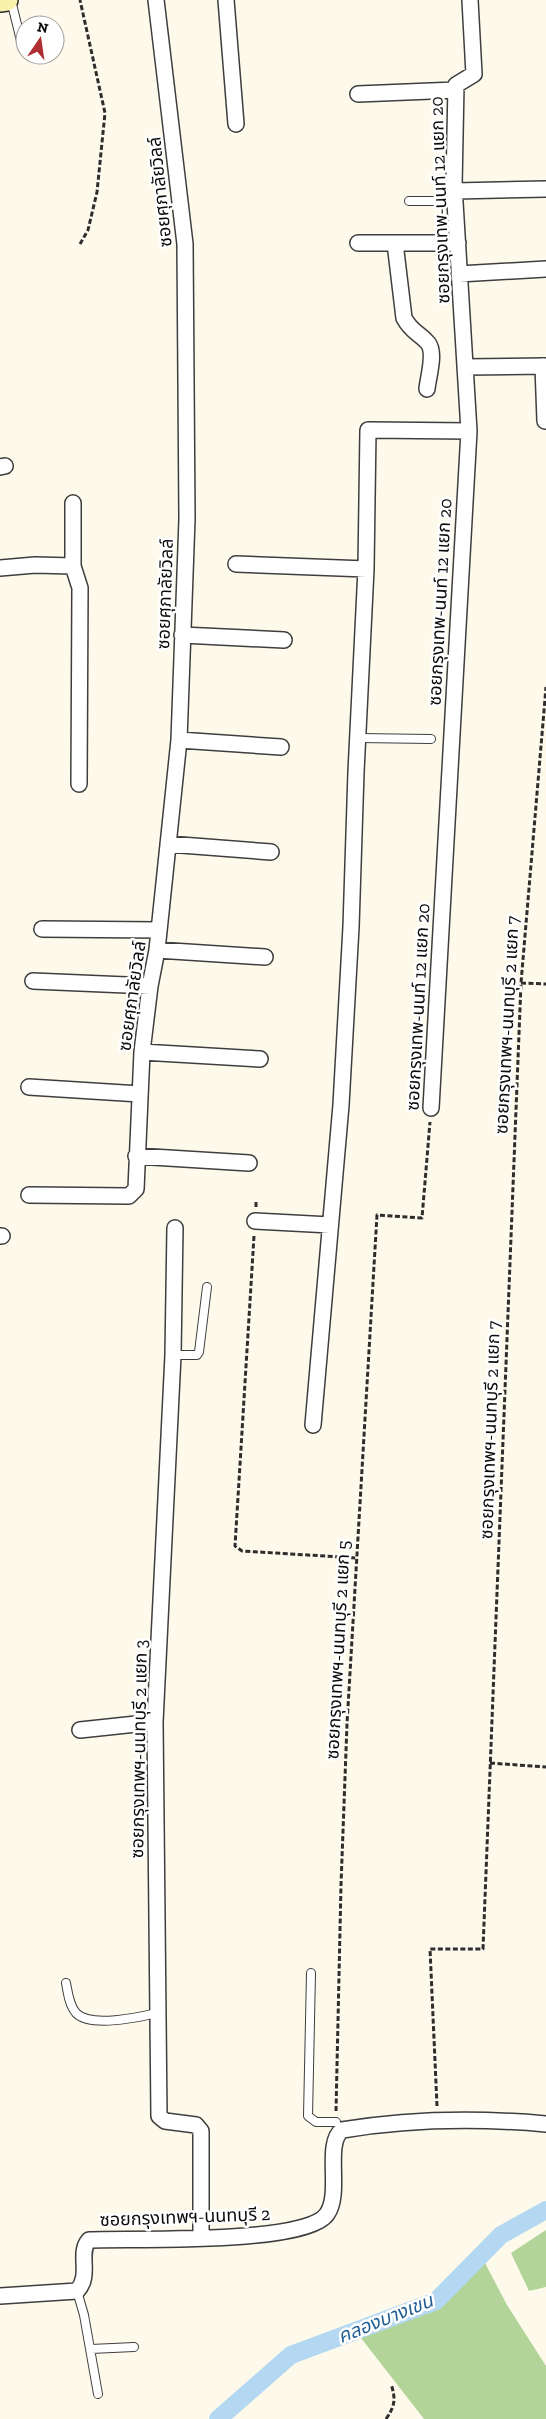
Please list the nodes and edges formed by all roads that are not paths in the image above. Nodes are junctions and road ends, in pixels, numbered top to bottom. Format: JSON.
{"nodes":[{"id":1,"x":7,"y":0,"type":"edge"},
{"id":2,"x":11,"y":0,"type":"edge"},
{"id":3,"x":156,"y":0,"type":"edge"},
{"id":4,"x":226,"y":0,"type":"edge"},
{"id":5,"x":470,"y":0,"type":"edge"},
{"id":6,"x":0,"y":1,"type":"edge"},
{"id":7,"x":15,"y":16,"type":"edge"},
{"id":8,"x":455,"y":90,"type":"junction"},
{"id":9,"x":358,"y":94,"type":"dead end"},
{"id":10,"x":236,"y":124,"type":"dead end"},
{"id":11,"x":546,"y":189,"type":"edge"},
{"id":12,"x":455,"y":196,"type":"junction"},
{"id":13,"x":409,"y":202,"type":"dead end"},
{"id":14,"x":358,"y":243,"type":"dead end"},
{"id":15,"x":395,"y":244,"type":"junction"},
{"id":16,"x":458,"y":244,"type":"junction"},
{"id":17,"x":546,"y":269,"type":"edge"},
{"id":18,"x":459,"y":274,"type":"junction"},
{"id":19,"x":545,"y":366,"type":"edge"},
{"id":20,"x":465,"y":367,"type":"junction"},
{"id":21,"x":427,"y":389,"type":"dead end"},
{"id":22,"x":545,"y":422,"type":"edge"},
{"id":23,"x":468,"y":431,"type":"junction"},
{"id":24,"x":73,"y":503,"type":"dead end"},
{"id":25,"x":236,"y":564,"type":"dead end"},
{"id":26,"x":73,"y":566,"type":"junction"},
{"id":27,"x":0,"y":568,"type":"edge"},
{"id":28,"x":366,"y":569,"type":"junction"},
{"id":29,"x":182,"y":635,"type":"junction"},
{"id":30,"x":284,"y":640,"type":"dead end"},
{"id":31,"x":358,"y":738,"type":"junction"},
{"id":32,"x":431,"y":739,"type":"dead end"},
{"id":33,"x":179,"y":740,"type":"junction"},
{"id":34,"x":280,"y":746,"type":"dead end"},
{"id":35,"x":79,"y":784,"type":"dead end"},
{"id":36,"x":168,"y":844,"type":"junction"},
{"id":37,"x":271,"y":852,"type":"dead end"},
{"id":38,"x":42,"y":929,"type":"dead end"},
{"id":39,"x":159,"y":930,"type":"junction"},
{"id":40,"x":157,"y":950,"type":"junction"},
{"id":41,"x":265,"y":957,"type":"dead end"},
{"id":42,"x":34,"y":981,"type":"dead end"},
{"id":43,"x":150,"y":986,"type":"junction"},
{"id":44,"x":142,"y":1052,"type":"junction"},
{"id":45,"x":260,"y":1059,"type":"dead end"},
{"id":46,"x":29,"y":1087,"type":"dead end"},
{"id":47,"x":140,"y":1094,"type":"junction"},
{"id":48,"x":431,"y":1108,"type":"road end"},
{"id":49,"x":136,"y":1156,"type":"junction"},
{"id":50,"x":249,"y":1163,"type":"dead end"},
{"id":51,"x":29,"y":1195,"type":"dead end"},
{"id":52,"x":255,"y":1221,"type":"road end"},
{"id":53,"x":330,"y":1225,"type":"junction"},
{"id":54,"x":175,"y":1228,"type":"dead end"},
{"id":55,"x":207,"y":1287,"type":"dead end"},
{"id":56,"x":173,"y":1355,"type":"junction"},
{"id":57,"x":313,"y":1425,"type":"dead end"},
{"id":58,"x":155,"y":1722,"type":"junction"},
{"id":59,"x":80,"y":1730,"type":"dead end"},
{"id":60,"x":310,"y":1973,"type":"dead end"},
{"id":61,"x":66,"y":1983,"type":"dead end"},
{"id":62,"x":157,"y":2013,"type":"junction"},
{"id":63,"x":336,"y":2122,"type":"road end"},
{"id":64,"x":546,"y":2124,"type":"edge"},
{"id":65,"x":201,"y":2238,"type":"junction"},
{"id":66,"x":77,"y":2291,"type":"junction"},
{"id":67,"x":0,"y":2296,"type":"edge"},
{"id":68,"x":134,"y":2347,"type":"dead end"},
{"id":69,"x":91,"y":2349,"type":"junction"},
{"id":70,"x":98,"y":2394,"type":"dead end"}],
"edges":[{"from":1,"to":6,"type":"street"},
{"from":2,"to":7,"type":"lane"},
{"from":3,"to":29,"type":"street","name":"ซอยศุภาลัยวิลล์"},
{"from":4,"to":10,"type":"street"},
{"from":5,"to":8,"type":"street","name":"ซอยกรุงเทพ-นนท์ 12 แยก 20"},
{"from":8,"to":9,"type":"street"},
{"from":8,"to":12,"type":"street","name":"ซอยกรุงเทพ-นนท์ 12 แยก 20"},
{"from":11,"to":12,"type":"street"},
{"from":12,"to":13,"type":"lane"},
{"from":12,"to":16,"type":"street","name":"ซอยกรุงเทพ-นนท์ 12 แยก 20"},
{"from":14,"to":15,"type":"street"},
{"from":15,"to":16,"type":"street"},
{"from":15,"to":21,"type":"street"},
{"from":16,"to":18,"type":"street","name":"ซอยกรุงเทพ-นนท์ 12 แยก 20"},
{"from":17,"to":18,"type":"street"},
{"from":18,"to":20,"type":"street","name":"ซอยกรุงเทพ-นนท์ 12 แยก 20"},
{"from":19,"to":20,"type":"street"},
{"from":19,"to":22,"type":"street"},
{"from":20,"to":23,"type":"street","name":"ซอยกรุงเทพ-นนท์ 12 แยก 20"},
{"from":23,"to":28,"type":"street"},
{"from":23,"to":48,"type":"street","name":"ซอยกรุงเทพ-นนท์ 12 แยก 20"},
{"from":24,"to":26,"type":"street"},
{"from":25,"to":28,"type":"street"},
{"from":26,"to":27,"type":"street"},
{"from":26,"to":35,"type":"street"},
{"from":28,"to":31,"type":"street"},
{"from":29,"to":30,"type":"street"},
{"from":29,"to":33,"type":"street","name":"ซอยศุภาลัยวิลล์"},
{"from":31,"to":32,"type":"lane"},
{"from":31,"to":53,"type":"street"},
{"from":33,"to":34,"type":"street"},
{"from":33,"to":36,"type":"street","name":"ซอยศุภาลัยวิลล์"},
{"from":36,"to":37,"type":"street"},
{"from":36,"to":39,"type":"street","name":"ซอยศุภาลัยวิลล์"},
{"from":38,"to":39,"type":"street"},
{"from":39,"to":40,"type":"street","name":"ซอยศุภาลัยวิลล์"},
{"from":40,"to":41,"type":"street"},
{"from":40,"to":43,"type":"street","name":"ซอยศุภาลัยวิลล์"},
{"from":42,"to":43,"type":"street"},
{"from":43,"to":44,"type":"street","name":"ซอยศุภาลัยวิลล์"},
{"from":44,"to":45,"type":"street"},
{"from":44,"to":47,"type":"street","name":"ซอยศุภาลัยวิลล์"},
{"from":46,"to":47,"type":"street"},
{"from":47,"to":49,"type":"street","name":"ซอยศุภาลัยวิลล์"},
{"from":49,"to":50,"type":"street"},
{"from":49,"to":51,"type":"street","name":"ซอยศุภาลัยวิลล์"},
{"from":52,"to":53,"type":"street"},
{"from":53,"to":57,"type":"street"},
{"from":54,"to":56,"type":"street","name":"ซอยกรุงเทพฯ-นนทบุรี 2 แยก 3"},
{"from":55,"to":56,"type":"lane"},
{"from":56,"to":58,"type":"street","name":"ซอยกรุงเทพฯ-นนทบุรี 2 แยก 3"},
{"from":58,"to":59,"type":"street"},
{"from":58,"to":62,"type":"street","name":"ซอยกรุงเทพฯ-นนทบุรี 2 แยก 3"},
{"from":60,"to":63,"type":"lane"},
{"from":61,"to":62,"type":"lane"},
{"from":62,"to":65,"type":"street","name":"ซอยกรุงเทพฯ-นนทบุรี 2 แยก 3"},
{"from":64,"to":65,"type":"street","name":"ซอยกรุงเทพฯ-นนทบุรี 2"},
{"from":65,"to":66,"type":"street","name":"ซอยกรุงเทพฯ-นนทบุรี 2"},
{"from":66,"to":67,"type":"street"},
{"from":66,"to":69,"type":"lane"},
{"from":68,"to":69,"type":"lane"},
{"from":69,"to":70,"type":"lane"}]}
